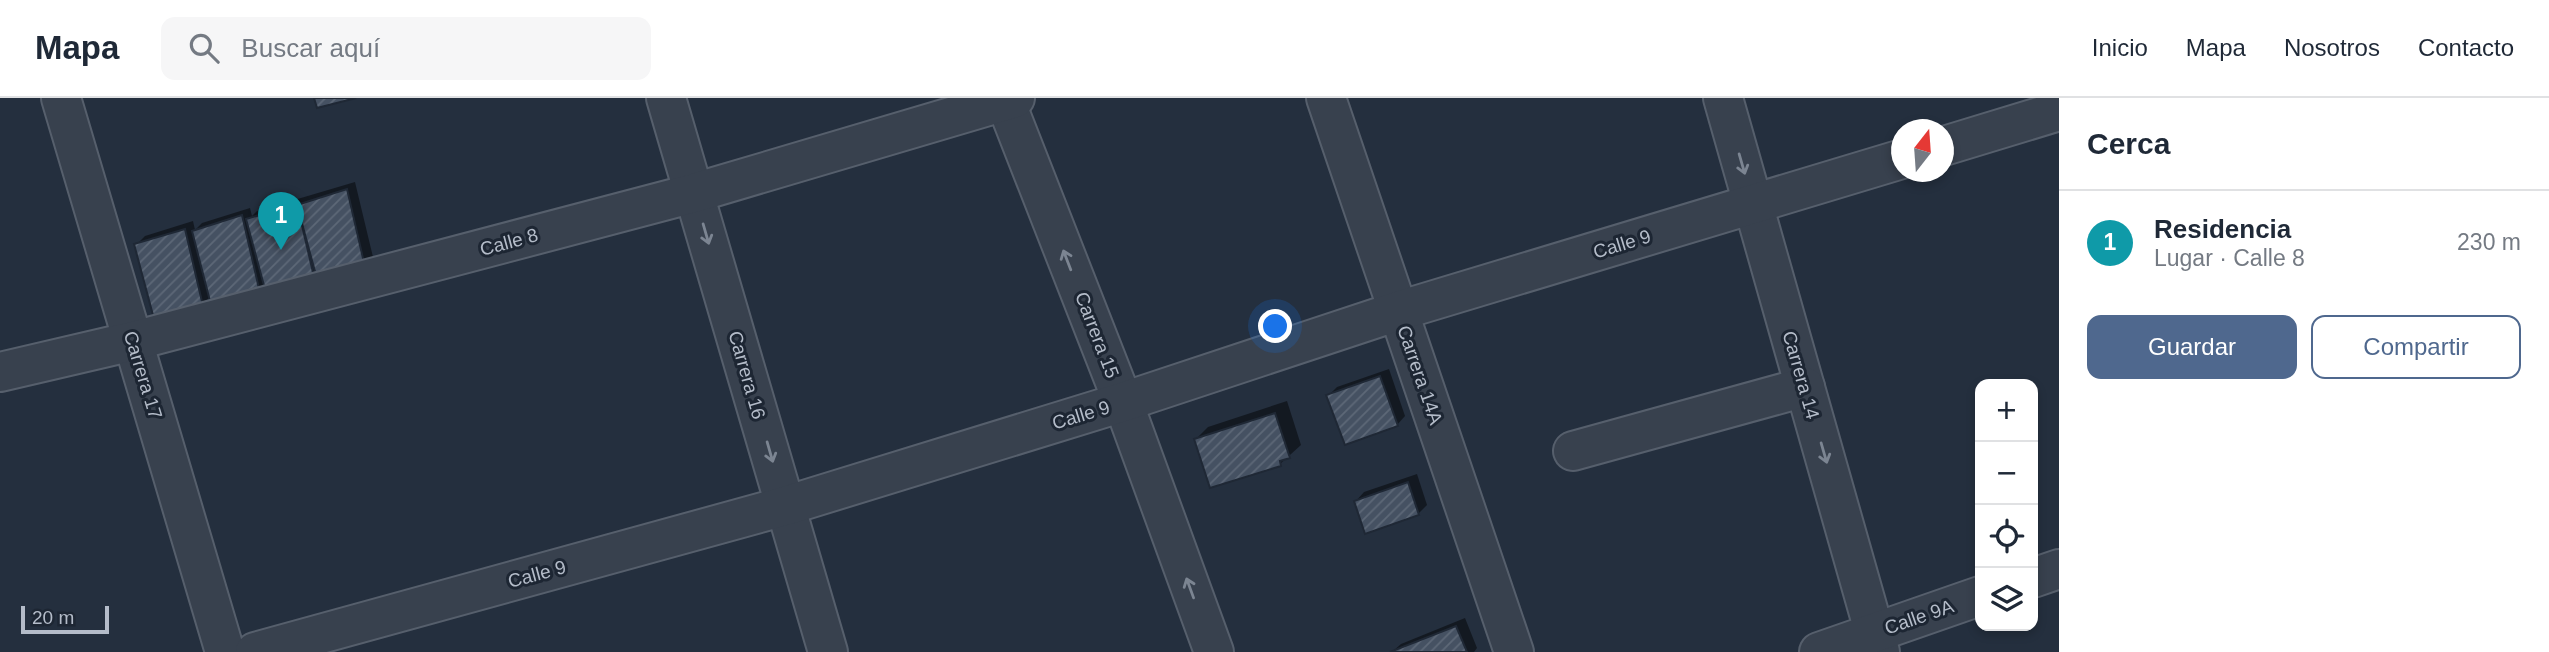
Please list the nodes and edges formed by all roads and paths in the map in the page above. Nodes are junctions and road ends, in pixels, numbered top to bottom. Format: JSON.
{"nodes":[{"id":1,"x":61,"y":98,"type":"edge"},
{"id":2,"x":666,"y":98,"type":"edge"},
{"id":3,"x":1326,"y":98,"type":"edge"},
{"id":4,"x":1723,"y":98,"type":"edge"},
{"id":5,"x":1008,"y":99,"type":"edge"},
{"id":6,"x":2059,"y":111,"type":"edge"},
{"id":7,"x":1954,"y":143,"type":"edge"},
{"id":8,"x":1891,"y":162,"type":"edge"},
{"id":9,"x":694,"y":193,"type":"junction"},
{"id":10,"x":1753,"y":204,"type":"junction"},
{"id":11,"x":1398,"y":312,"type":"junction"},
{"id":12,"x":133,"y":341,"type":"junction"},
{"id":13,"x":0,"y":372,"type":"edge"},
{"id":14,"x":1805,"y":387,"type":"junction"},
{"id":15,"x":1123,"y":402,"type":"junction"},
{"id":16,"x":1573,"y":451,"type":"dead end"},
{"id":17,"x":785,"y":506,"type":"junction"},
{"id":18,"x":2059,"y":569,"type":"edge"},
{"id":19,"x":2038,"y":576,"type":"edge"},
{"id":20,"x":1975,"y":598,"type":"edge"},
{"id":21,"x":1877,"y":642,"type":"edge"},
{"id":22,"x":225,"y":652,"type":"edge"},
{"id":23,"x":255,"y":652,"type":"edge"},
{"id":24,"x":828,"y":652,"type":"edge"},
{"id":25,"x":1214,"y":652,"type":"edge"},
{"id":26,"x":1514,"y":652,"type":"edge"},
{"id":27,"x":1819,"y":652,"type":"edge"}],
"edges":[{"from":1,"to":12,"type":"street","name":"Carrera 17"},
{"from":2,"to":9,"type":"street","name":"Carrera 16"},
{"from":3,"to":11,"type":"street","name":"Carrera 14A"},
{"from":4,"to":10,"type":"street","name":"Carrera 14","one_way":true},
{"from":5,"to":9,"type":"street","name":"Calle 8"},
{"from":15,"to":5,"type":"street","name":"Carrera 15","one_way":true},
{"from":6,"to":7,"type":"street"},
{"from":8,"to":10,"type":"street","name":"Calle 9"},
{"from":9,"to":12,"type":"street","name":"Calle 8"},
{"from":9,"to":17,"type":"street","name":"Carrera 16","one_way":true},
{"from":10,"to":11,"type":"street","name":"Calle 9"},
{"from":10,"to":14,"type":"street","name":"Carrera 14"},
{"from":11,"to":15,"type":"street","name":"Calle 9"},
{"from":11,"to":26,"type":"street","name":"Carrera 14A"},
{"from":12,"to":13,"type":"street","name":"Calle 8"},
{"from":12,"to":22,"type":"street","name":"Carrera 17"},
{"from":14,"to":16,"type":"street"},
{"from":14,"to":21,"type":"street","name":"Carrera 14","one_way":true},
{"from":15,"to":17,"type":"street","name":"Calle 9"},
{"from":25,"to":15,"type":"street","name":"Carrera 15","one_way":true},
{"from":17,"to":23,"type":"street","name":"Calle 9"},
{"from":17,"to":24,"type":"street","name":"Carrera 16"},
{"from":18,"to":19,"type":"street"},
{"from":20,"to":21,"type":"street","name":"Calle 9A"},
{"from":21,"to":27,"type":"street","name":"Calle 9A"}]}
